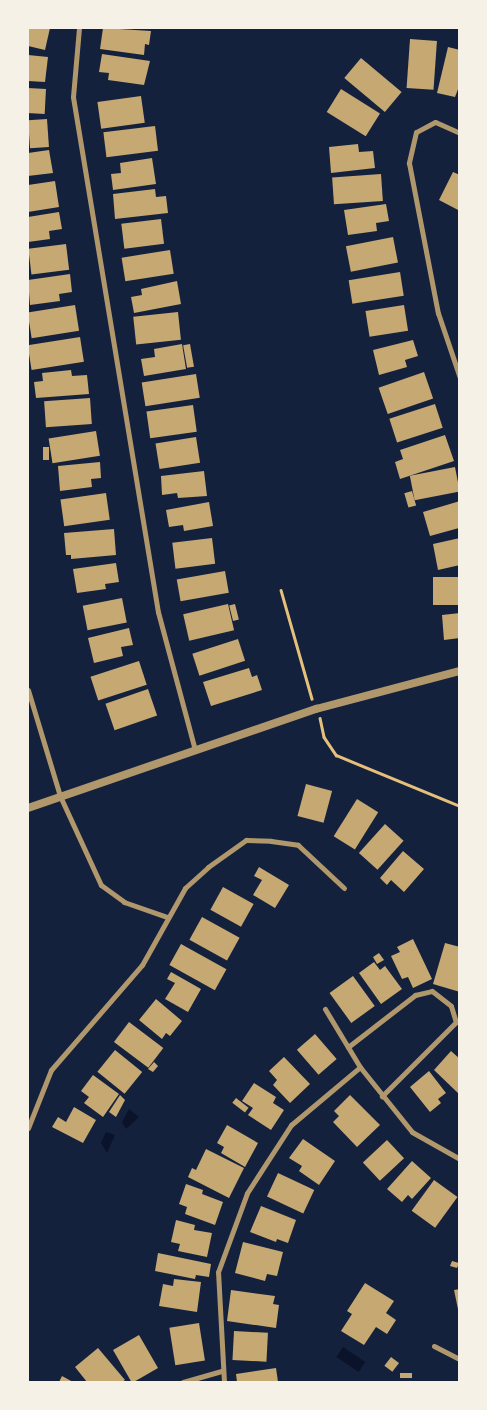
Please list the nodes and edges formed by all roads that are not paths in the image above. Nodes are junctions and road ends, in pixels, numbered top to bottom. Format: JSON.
{"nodes":[{"id":1,"x":79,"y":28,"type":"edge"},
{"id":2,"x":460,"y":133,"type":"edge"},
{"id":3,"x":460,"y":378,"type":"edge"},
{"id":4,"x":460,"y":671,"type":"edge"},
{"id":5,"x":28,"y":690,"type":"edge"},
{"id":6,"x":195,"y":750,"type":"junction"},
{"id":7,"x":60,"y":796,"type":"junction"},
{"id":8,"x":28,"y":808,"type":"edge"},
{"id":9,"x":344,"y":888,"type":"dead end"},
{"id":10,"x":167,"y":918,"type":"junction"},
{"id":11,"x":325,"y":1008,"type":"dead end"},
{"id":12,"x":348,"y":1047,"type":"junction"},
{"id":13,"x":360,"y":1066,"type":"junction"},
{"id":14,"x":382,"y":1096,"type":"junction"},
{"id":15,"x":28,"y":1128,"type":"edge"},
{"id":16,"x":460,"y":1159,"type":"edge"},
{"id":17,"x":434,"y":1346,"type":"dead end"},
{"id":18,"x":460,"y":1359,"type":"edge"},
{"id":19,"x":221,"y":1371,"type":"junction"},
{"id":20,"x":183,"y":1382,"type":"edge"},
{"id":21,"x":224,"y":1382,"type":"edge"}],
"edges":[{"from":1,"to":6,"type":"street"},
{"from":2,"to":3,"type":"street"},
{"from":4,"to":6,"type":"street"},
{"from":5,"to":7,"type":"street"},
{"from":6,"to":7,"type":"street"},
{"from":7,"to":8,"type":"street"},
{"from":7,"to":10,"type":"street"},
{"from":9,"to":10,"type":"street"},
{"from":10,"to":15,"type":"street"},
{"from":11,"to":12,"type":"street"},
{"from":12,"to":13,"type":"street"},
{"from":12,"to":14,"type":"street"},
{"from":13,"to":14,"type":"street"},
{"from":13,"to":19,"type":"street"},
{"from":14,"to":16,"type":"street"},
{"from":17,"to":18,"type":"street"},
{"from":19,"to":20,"type":"street"},
{"from":19,"to":21,"type":"street"}]}
